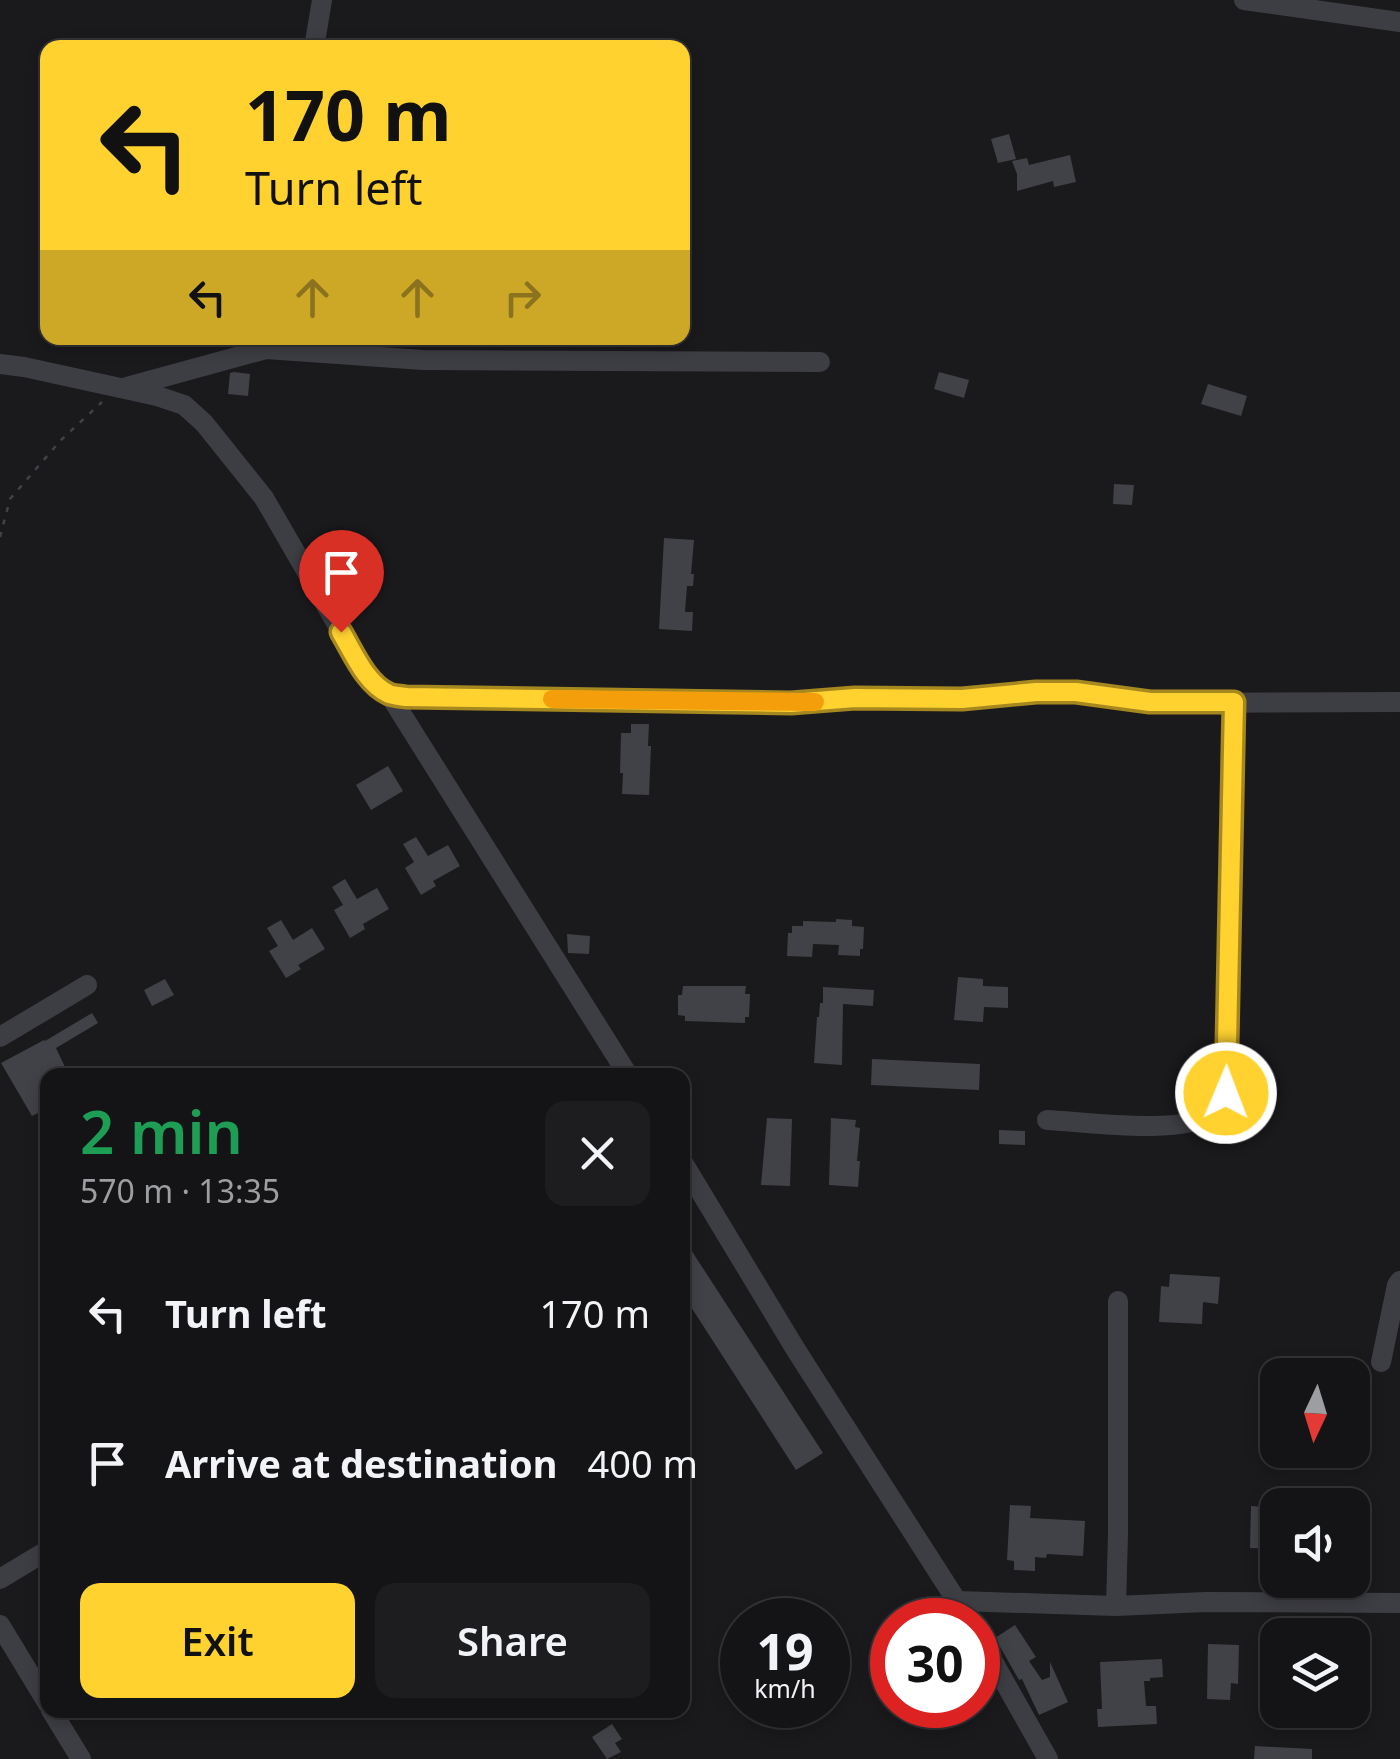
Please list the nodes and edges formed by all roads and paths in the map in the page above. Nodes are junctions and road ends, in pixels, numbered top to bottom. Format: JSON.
{"nodes":[{"id":1,"x":322,"y":0,"type":"edge"},
{"id":2,"x":1244,"y":0,"type":"edge"},
{"id":3,"x":1400,"y":22,"type":"edge"},
{"id":4,"x":315,"y":40,"type":"edge"},
{"id":5,"x":264,"y":345,"type":"edge"},
{"id":6,"x":277,"y":345,"type":"edge"},
{"id":7,"x":820,"y":362,"type":"dead end"},
{"id":8,"x":0,"y":364,"type":"edge"},
{"id":9,"x":120,"y":388,"type":"junction"},
{"id":10,"x":0,"y":536,"type":"edge"},
{"id":11,"x":389,"y":694,"type":"junction"},
{"id":12,"x":1234,"y":702,"type":"junction"},
{"id":13,"x":1400,"y":702,"type":"edge"},
{"id":14,"x":87,"y":985,"type":"dead end"},
{"id":15,"x":0,"y":1037,"type":"edge"},
{"id":16,"x":624,"y":1068,"type":"edge"},
{"id":17,"x":1047,"y":1120,"type":"dead end"},
{"id":18,"x":690,"y":1174,"type":"edge"},
{"id":19,"x":1400,"y":1282,"type":"edge"},
{"id":20,"x":1118,"y":1301,"type":"dead end"},
{"id":21,"x":1381,"y":1362,"type":"dead end"},
{"id":22,"x":40,"y":1555,"type":"edge"},
{"id":23,"x":0,"y":1579,"type":"edge"},
{"id":24,"x":956,"y":1598,"type":"edge"},
{"id":25,"x":1000,"y":1602,"type":"edge"},
{"id":26,"x":1400,"y":1603,"type":"edge"},
{"id":27,"x":1116,"y":1606,"type":"junction"},
{"id":28,"x":0,"y":1625,"type":"edge"},
{"id":29,"x":1000,"y":1674,"type":"edge"},
{"id":30,"x":40,"y":1692,"type":"edge"},
{"id":31,"x":56,"y":1718,"type":"edge"},
{"id":32,"x":81,"y":1759,"type":"edge"},
{"id":33,"x":1048,"y":1759,"type":"edge"}],
"edges":[{"from":1,"to":4,"type":"street"},
{"from":2,"to":3,"type":"street"},
{"from":5,"to":9,"type":"street"},
{"from":6,"to":7,"type":"street"},
{"from":8,"to":9,"type":"street"},
{"from":9,"to":10,"type":"path"},
{"from":9,"to":11,"type":"street"},
{"from":11,"to":12,"type":"street"},
{"from":11,"to":16,"type":"street"},
{"from":12,"to":13,"type":"street"},
{"from":12,"to":17,"type":"street"},
{"from":14,"to":15,"type":"street"},
{"from":18,"to":24,"type":"street"},
{"from":19,"to":21,"type":"street"},
{"from":20,"to":27,"type":"street"},
{"from":22,"to":23,"type":"street"},
{"from":25,"to":27,"type":"street"},
{"from":26,"to":27,"type":"street"},
{"from":28,"to":30,"type":"street"},
{"from":29,"to":33,"type":"street"},
{"from":31,"to":32,"type":"street"}]}
